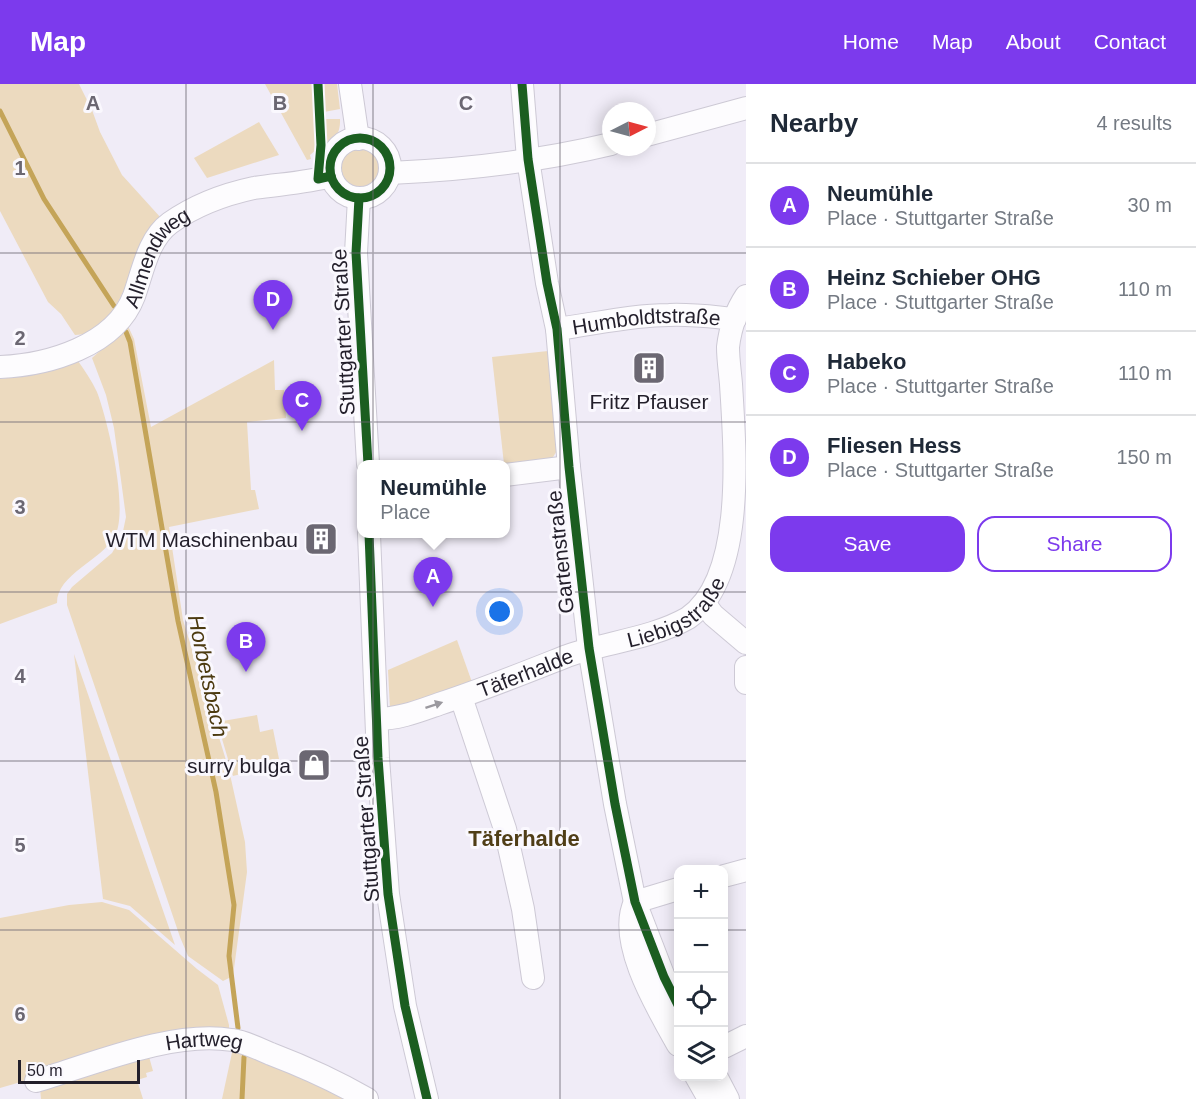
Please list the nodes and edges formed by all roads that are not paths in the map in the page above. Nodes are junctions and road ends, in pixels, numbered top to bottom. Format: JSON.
{"nodes":[{"id":1,"x":350,"y":84,"type":"edge"},
{"id":2,"x":522,"y":84,"type":"edge"},
{"id":3,"x":746,"y":108,"type":"edge"},
{"id":4,"x":656,"y":133,"type":"edge"},
{"id":5,"x":358,"y":138,"type":"junction"},
{"id":6,"x":602,"y":146,"type":"edge"},
{"id":7,"x":528,"y":159,"type":"junction"},
{"id":8,"x":390,"y":173,"type":"junction"},
{"id":9,"x":331,"y":176,"type":"junction"},
{"id":10,"x":359,"y":198,"type":"junction"},
{"id":11,"x":746,"y":296,"type":"edge"},
{"id":12,"x":735,"y":320,"type":"junction"},
{"id":13,"x":557,"y":329,"type":"junction"},
{"id":14,"x":0,"y":367,"type":"edge"},
{"id":15,"x":368,"y":460,"type":"edge"},
{"id":16,"x":569,"y":467,"type":"junction"},
{"id":17,"x":510,"y":474,"type":"edge"},
{"id":18,"x":742,"y":511,"type":"edge"},
{"id":19,"x":369,"y":538,"type":"edge"},
{"id":20,"x":705,"y":604,"type":"junction"},
{"id":21,"x":746,"y":643,"type":"edge"},
{"id":22,"x":589,"y":648,"type":"junction"},
{"id":23,"x":746,"y":667,"type":"edge"},
{"id":24,"x":746,"y":683,"type":"edge"},
{"id":25,"x":461,"y":696,"type":"junction"},
{"id":26,"x":377,"y":719,"type":"junction"},
{"id":27,"x":746,"y":870,"type":"edge"},
{"id":28,"x":728,"y":875,"type":"edge"},
{"id":29,"x":674,"y":890,"type":"edge"},
{"id":30,"x":635,"y":902,"type":"junction"},
{"id":31,"x":533,"y":978,"type":"dead end"},
{"id":32,"x":674,"y":997,"type":"edge"},
{"id":33,"x":746,"y":1036,"type":"edge"},
{"id":34,"x":674,"y":1038,"type":"edge"},
{"id":35,"x":728,"y":1045,"type":"edge"},
{"id":36,"x":36,"y":1081,"type":"dead end"},
{"id":37,"x":698,"y":1081,"type":"edge"},
{"id":38,"x":718,"y":1081,"type":"edge"},
{"id":39,"x":367,"y":1099,"type":"edge"},
{"id":40,"x":427,"y":1099,"type":"edge"},
{"id":41,"x":709,"y":1099,"type":"edge"},
{"id":42,"x":728,"y":1099,"type":"edge"}],
"edges":[{"from":1,"to":5,"type":"street"},
{"from":2,"to":7,"type":"street","name":"Gartenstraße"},
{"from":3,"to":4,"type":"street"},
{"from":5,"to":8,"type":"street"},
{"from":5,"to":9,"type":"street"},
{"from":6,"to":7,"type":"street"},
{"from":7,"to":8,"type":"street"},
{"from":7,"to":13,"type":"street","name":"Gartenstraße"},
{"from":8,"to":10,"type":"street"},
{"from":9,"to":10,"type":"street"},
{"from":9,"to":14,"type":"street","name":"Allmendweg"},
{"from":10,"to":15,"type":"street","name":"Stuttgarter Straße"},
{"from":11,"to":12,"type":"street","name":"Liebigstraße"},
{"from":12,"to":13,"type":"street","name":"Humboldtstraße"},
{"from":12,"to":18,"type":"street","name":"Liebigstraße"},
{"from":13,"to":16,"type":"street","name":"Gartenstraße"},
{"from":16,"to":17,"type":"street","name":"Gartenstraße"},
{"from":16,"to":22,"type":"street","name":"Gartenstraße"},
{"from":18,"to":20,"type":"street","name":"Liebigstraße"},
{"from":19,"to":26,"type":"street","name":"Stuttgarter Straße"},
{"from":20,"to":21,"type":"street"},
{"from":20,"to":22,"type":"street","name":"Liebigstraße"},
{"from":22,"to":25,"type":"street","name":"Täferhalde"},
{"from":22,"to":30,"type":"street","name":"Gartenstraße"},
{"from":23,"to":24,"type":"street"},
{"from":26,"to":25,"type":"street","name":"Täferhalde","one_way":true},
{"from":25,"to":31,"type":"street","name":"Täferhalde"},
{"from":26,"to":40,"type":"street","name":"Stuttgarter Straße"},
{"from":27,"to":28,"type":"street"},
{"from":29,"to":30,"type":"street"},
{"from":30,"to":32,"type":"street","name":"Gartenstraße"},
{"from":30,"to":34,"type":"street"},
{"from":33,"to":35,"type":"street"},
{"from":36,"to":39,"type":"street","name":"Hartweg"},
{"from":37,"to":41,"type":"street"},
{"from":38,"to":42,"type":"street"}]}
